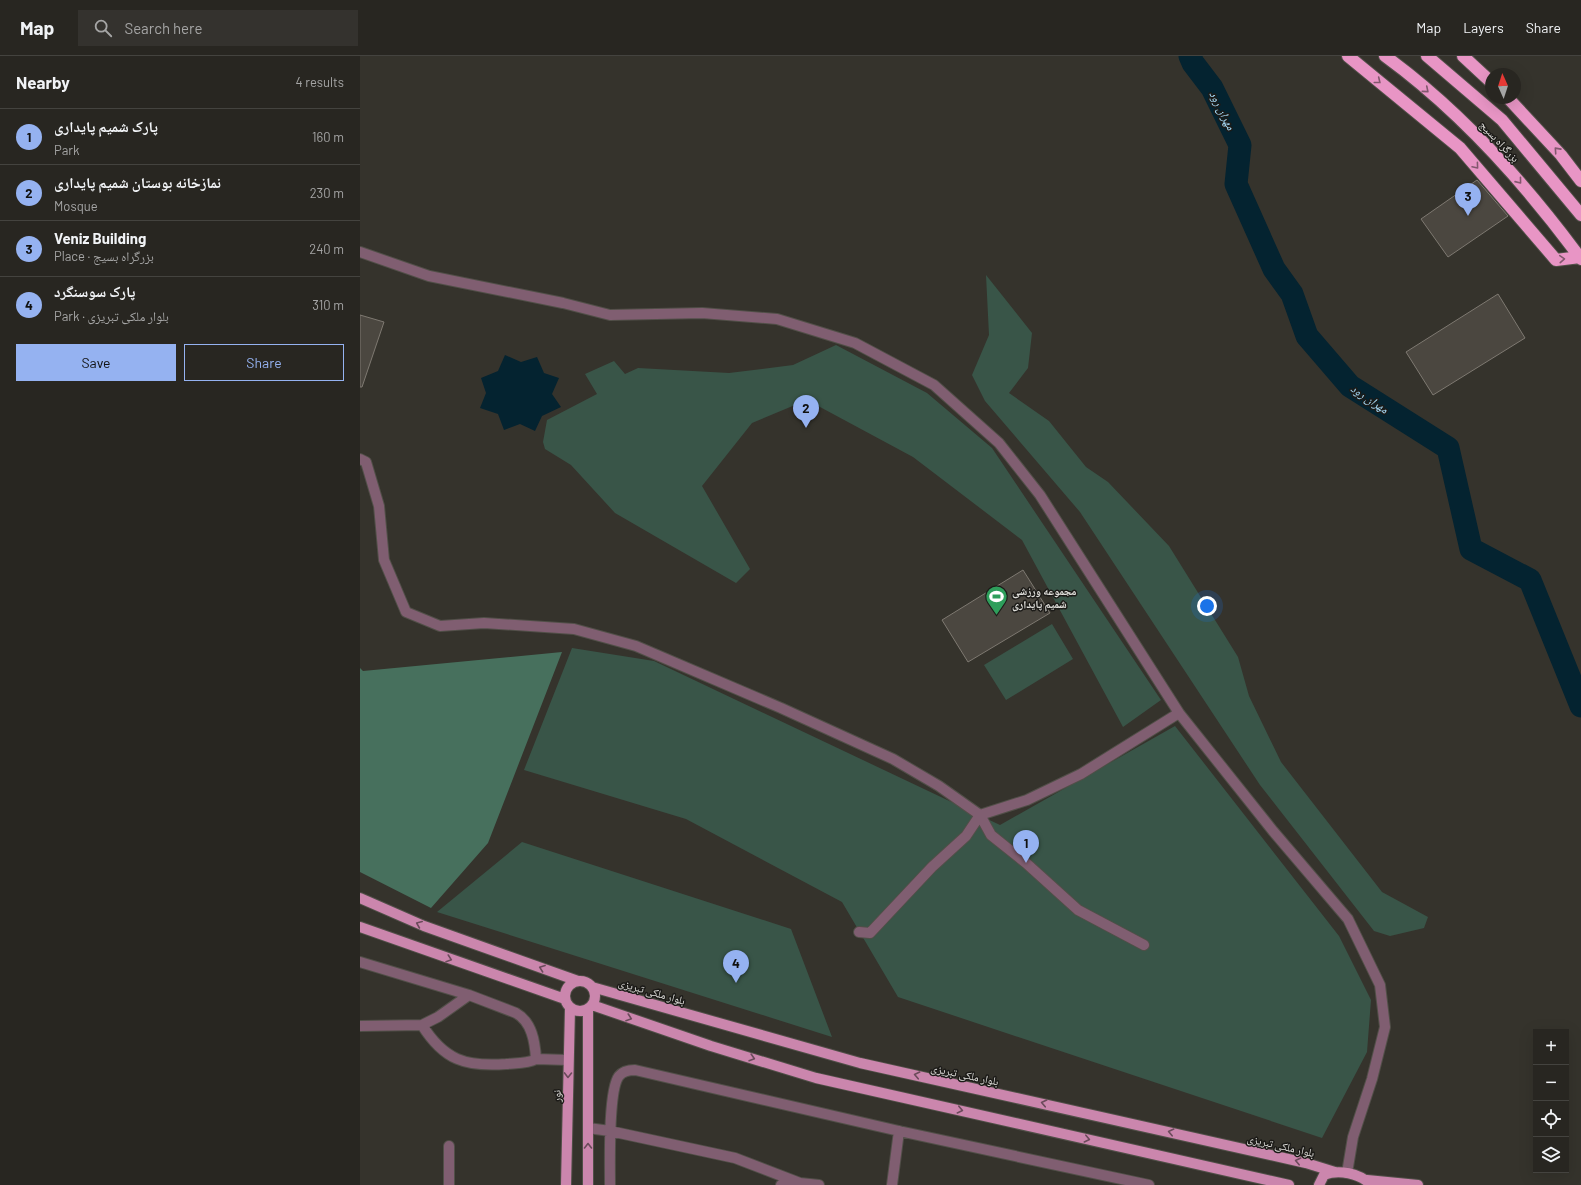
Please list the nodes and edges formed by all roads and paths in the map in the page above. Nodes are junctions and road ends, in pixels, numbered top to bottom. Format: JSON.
{"nodes":[{"id":1,"x":1348,"y":56,"type":"edge"},
{"id":2,"x":1385,"y":56,"type":"edge"},
{"id":3,"x":1427,"y":56,"type":"edge"},
{"id":4,"x":1463,"y":56,"type":"edge"},
{"id":5,"x":1485,"y":76,"type":"edge"},
{"id":6,"x":1511,"y":104,"type":"edge"},
{"id":7,"x":1514,"y":104,"type":"edge"},
{"id":8,"x":1502,"y":120,"type":"junction"},
{"id":9,"x":1581,"y":181,"type":"edge"},
{"id":10,"x":1581,"y":215,"type":"edge"},
{"id":11,"x":360,"y":252,"type":"edge"},
{"id":12,"x":1580,"y":258,"type":"edge"},
{"id":13,"x":360,"y":459,"type":"edge"},
{"id":14,"x":1179,"y":713,"type":"junction"},
{"id":15,"x":980,"y":815,"type":"junction"},
{"id":16,"x":360,"y":898,"type":"edge"},
{"id":17,"x":360,"y":927,"type":"edge"},
{"id":18,"x":859,"y":932,"type":"dead end"},
{"id":19,"x":1144,"y":945,"type":"dead end"},
{"id":20,"x":360,"y":962,"type":"edge"},
{"id":21,"x":578,"y":981,"type":"junction"},
{"id":22,"x":592,"y":987,"type":"junction"},
{"id":23,"x":469,"y":996,"type":"junction"},
{"id":24,"x":567,"y":1003,"type":"junction"},
{"id":25,"x":590,"y":1007,"type":"junction"},
{"id":26,"x":422,"y":1025,"type":"junction"},
{"id":27,"x":360,"y":1026,"type":"edge"},
{"id":28,"x":536,"y":1059,"type":"junction"},
{"id":29,"x":568,"y":1060,"type":"junction"},
{"id":30,"x":588,"y":1128,"type":"junction"},
{"id":31,"x":610,"y":1131,"type":"junction"},
{"id":32,"x":899,"y":1131,"type":"junction"},
{"id":33,"x":449,"y":1146,"type":"dead end"},
{"id":34,"x":1335,"y":1172,"type":"junction"},
{"id":35,"x":1346,"y":1173,"type":"junction"},
{"id":36,"x":1369,"y":1182,"type":"edge"},
{"id":37,"x":800,"y":1183,"type":"junction"},
{"id":38,"x":449,"y":1185,"type":"edge"},
{"id":39,"x":566,"y":1185,"type":"edge"},
{"id":40,"x":588,"y":1185,"type":"edge"},
{"id":41,"x":610,"y":1185,"type":"edge"},
{"id":42,"x":781,"y":1185,"type":"edge"},
{"id":43,"x":819,"y":1185,"type":"edge"},
{"id":44,"x":892,"y":1185,"type":"edge"},
{"id":45,"x":1149,"y":1185,"type":"edge"},
{"id":46,"x":1289,"y":1185,"type":"edge"},
{"id":47,"x":1318,"y":1185,"type":"edge"},
{"id":48,"x":1418,"y":1185,"type":"edge"}],
"edges":[{"from":1,"to":12,"type":"highway","one_way":true},
{"from":2,"to":12,"type":"highway","name":"بزرگراه بسیج","one_way":true},
{"from":3,"to":8,"type":"highway","name":"بزرگراه بسیج"},
{"from":4,"to":5,"type":"highway"},
{"from":6,"to":8,"type":"highway"},
{"from":9,"to":7,"type":"highway","one_way":true},
{"from":8,"to":10,"type":"highway","name":"بزرگراه بسیج"},
{"from":11,"to":14,"type":"street"},
{"from":13,"to":15,"type":"street"},
{"from":14,"to":15,"type":"street"},
{"from":14,"to":35,"type":"street"},
{"from":15,"to":18,"type":"street"},
{"from":15,"to":19,"type":"street"},
{"from":21,"to":16,"type":"main road","one_way":true},
{"from":17,"to":24,"type":"main road","one_way":true},
{"from":20,"to":23,"type":"street"},
{"from":21,"to":22,"type":"main road"},
{"from":21,"to":24,"type":"main road"},
{"from":22,"to":25,"type":"main road"},
{"from":34,"to":22,"type":"main road","name":"بلوار ملکى تبریزى","one_way":true},
{"from":23,"to":26,"type":"street"},
{"from":23,"to":28,"type":"street"},
{"from":24,"to":25,"type":"main road"},
{"from":24,"to":29,"type":"main road","name":"نور"},
{"from":25,"to":30,"type":"main road"},
{"from":25,"to":46,"type":"main road","one_way":true},
{"from":26,"to":27,"type":"street"},
{"from":26,"to":28,"type":"street"},
{"from":28,"to":29,"type":"street"},
{"from":29,"to":39,"type":"main road","name":"نور","one_way":true},
{"from":30,"to":31,"type":"street"},
{"from":40,"to":30,"type":"main road","one_way":true},
{"from":31,"to":32,"type":"street"},
{"from":31,"to":37,"type":"street"},
{"from":31,"to":41,"type":"street"},
{"from":32,"to":44,"type":"street"},
{"from":32,"to":45,"type":"street"},
{"from":33,"to":38,"type":"street"},
{"from":34,"to":35,"type":"main road","name":"بلوار ملکى تبریزى"},
{"from":34,"to":47,"type":"main road"},
{"from":35,"to":36,"type":"main road","name":"بلوار ملکى تبریزى"},
{"from":36,"to":48,"type":"main road","name":"بلوار ملکى تبریزى"},
{"from":37,"to":42,"type":"street"},
{"from":37,"to":43,"type":"street"}]}
